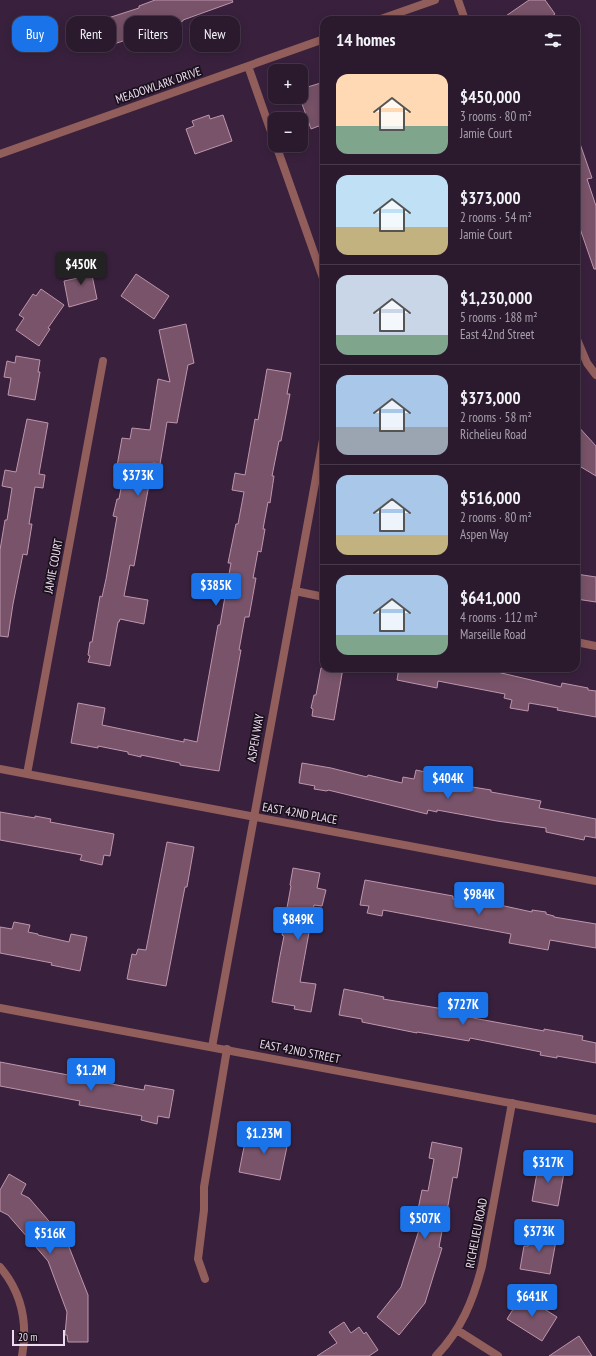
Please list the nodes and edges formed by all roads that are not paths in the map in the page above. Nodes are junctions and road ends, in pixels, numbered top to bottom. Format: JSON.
{"nodes":[{"id":1,"x":435,"y":0,"type":"edge"},
{"id":2,"x":458,"y":0,"type":"edge"},
{"id":3,"x":389,"y":16,"type":"edge"},
{"id":4,"x":464,"y":16,"type":"edge"},
{"id":5,"x":320,"y":40,"type":"edge"},
{"id":6,"x":248,"y":66,"type":"junction"},
{"id":7,"x":268,"y":124,"type":"edge"},
{"id":8,"x":278,"y":152,"type":"edge"},
{"id":9,"x":0,"y":154,"type":"edge"},
{"id":10,"x":320,"y":270,"type":"edge"},
{"id":11,"x":580,"y":347,"type":"edge"},
{"id":12,"x":103,"y":361,"type":"dead end"},
{"id":13,"x":596,"y":376,"type":"edge"},
{"id":14,"x":320,"y":456,"type":"edge"},
{"id":15,"x":295,"y":591,"type":"junction"},
{"id":16,"x":320,"y":596,"type":"edge"},
{"id":17,"x":580,"y":643,"type":"edge"},
{"id":18,"x":596,"y":646,"type":"edge"},
{"id":19,"x":0,"y":769,"type":"edge"},
{"id":20,"x":27,"y":774,"type":"junction"},
{"id":21,"x":253,"y":817,"type":"junction"},
{"id":22,"x":596,"y":881,"type":"edge"},
{"id":23,"x":0,"y":1008,"type":"edge"},
{"id":24,"x":212,"y":1047,"type":"junction"},
{"id":25,"x":227,"y":1050,"type":"junction"},
{"id":26,"x":512,"y":1103,"type":"junction"},
{"id":27,"x":596,"y":1118,"type":"edge"},
{"id":28,"x":0,"y":1267,"type":"edge"},
{"id":29,"x":205,"y":1279,"type":"dead end"},
{"id":30,"x":458,"y":1330,"type":"junction"},
{"id":31,"x":22,"y":1356,"type":"edge"},
{"id":32,"x":436,"y":1356,"type":"edge"},
{"id":33,"x":498,"y":1356,"type":"edge"}],
"edges":[{"from":1,"to":3,"type":"street"},
{"from":2,"to":4,"type":"street"},
{"from":5,"to":6,"type":"street","name":"MEADOWLARK DRIVE"},
{"from":6,"to":7,"type":"street"},
{"from":6,"to":9,"type":"street","name":"MEADOWLARK DRIVE"},
{"from":8,"to":10,"type":"street"},
{"from":11,"to":13,"type":"street"},
{"from":12,"to":20,"type":"street","name":"JAMIE COURT"},
{"from":14,"to":15,"type":"street","name":"ASPEN WAY"},
{"from":15,"to":16,"type":"street"},
{"from":15,"to":21,"type":"street","name":"ASPEN WAY"},
{"from":17,"to":18,"type":"street"},
{"from":19,"to":20,"type":"street","name":"EAST 42ND PLACE"},
{"from":20,"to":21,"type":"street","name":"EAST 42ND PLACE"},
{"from":21,"to":22,"type":"street","name":"EAST 42ND PLACE"},
{"from":21,"to":24,"type":"street","name":"ASPEN WAY"},
{"from":23,"to":24,"type":"street","name":"EAST 42ND STREET"},
{"from":24,"to":25,"type":"street","name":"EAST 42ND STREET"},
{"from":25,"to":26,"type":"street","name":"EAST 42ND STREET"},
{"from":25,"to":29,"type":"street"},
{"from":26,"to":27,"type":"street","name":"EAST 42ND STREET"},
{"from":26,"to":30,"type":"street","name":"RICHELIEU ROAD"},
{"from":28,"to":31,"type":"street"},
{"from":30,"to":32,"type":"street","name":"RICHELIEU ROAD"},
{"from":30,"to":33,"type":"street"}]}
